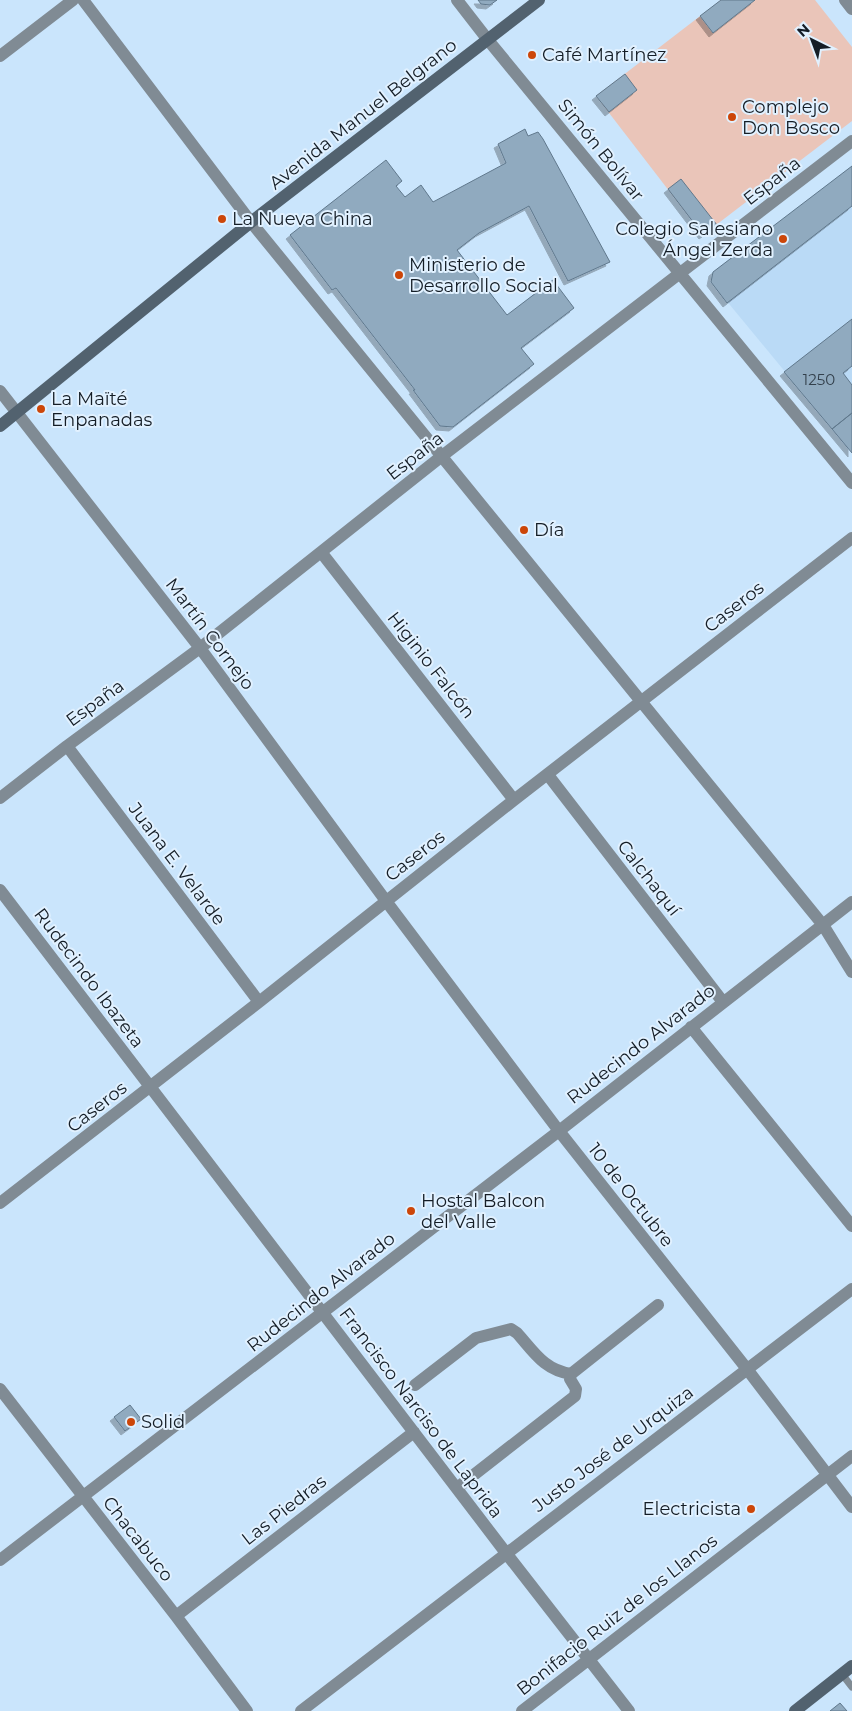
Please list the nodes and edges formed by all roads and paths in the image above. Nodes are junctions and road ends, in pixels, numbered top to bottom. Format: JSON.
{"nodes":[{"id":1,"x":73,"y":0,"type":"edge"},
{"id":2,"x":83,"y":0,"type":"edge"},
{"id":3,"x":458,"y":0,"type":"edge"},
{"id":4,"x":539,"y":0,"type":"edge"},
{"id":5,"x":845,"y":0,"type":"edge"},
{"id":6,"x":852,"y":9,"type":"edge"},
{"id":7,"x":488,"y":40,"type":"junction"},
{"id":8,"x":0,"y":56,"type":"edge"},
{"id":9,"x":852,"y":142,"type":"edge"},
{"id":10,"x":251,"y":222,"type":"junction"},
{"id":11,"x":680,"y":274,"type":"junction"},
{"id":12,"x":0,"y":391,"type":"edge"},
{"id":13,"x":17,"y":413,"type":"junction"},
{"id":14,"x":0,"y":426,"type":"edge"},
{"id":15,"x":442,"y":456,"type":"junction"},
{"id":16,"x":852,"y":483,"type":"edge"},
{"id":17,"x":852,"y":538,"type":"edge"},
{"id":18,"x":321,"y":552,"type":"junction"},
{"id":19,"x":200,"y":648,"type":"junction"},
{"id":20,"x":640,"y":702,"type":"junction"},
{"id":21,"x":67,"y":746,"type":"junction"},
{"id":22,"x":548,"y":775,"type":"junction"},
{"id":23,"x":0,"y":798,"type":"edge"},
{"id":24,"x":514,"y":800,"type":"junction"},
{"id":25,"x":0,"y":890,"type":"edge"},
{"id":26,"x":386,"y":902,"type":"junction"},
{"id":27,"x":852,"y":902,"type":"edge"},
{"id":28,"x":823,"y":925,"type":"junction"},
{"id":29,"x":852,"y":972,"type":"edge"},
{"id":30,"x":259,"y":1002,"type":"junction"},
{"id":31,"x":722,"y":1002,"type":"junction"},
{"id":32,"x":691,"y":1027,"type":"junction"},
{"id":33,"x":150,"y":1088,"type":"junction"},
{"id":34,"x":559,"y":1131,"type":"junction"},
{"id":35,"x":0,"y":1203,"type":"edge"},
{"id":36,"x":852,"y":1226,"type":"edge"},
{"id":37,"x":852,"y":1289,"type":"edge"},
{"id":38,"x":658,"y":1305,"type":"dead end"},
{"id":39,"x":322,"y":1313,"type":"junction"},
{"id":40,"x":747,"y":1369,"type":"junction"},
{"id":41,"x":571,"y":1374,"type":"junction"},
{"id":42,"x":415,"y":1385,"type":"dead end"},
{"id":43,"x":0,"y":1389,"type":"edge"},
{"id":44,"x":414,"y":1432,"type":"junction"},
{"id":45,"x":852,"y":1456,"type":"edge"},
{"id":46,"x":827,"y":1475,"type":"junction"},
{"id":47,"x":457,"y":1488,"type":"junction"},
{"id":48,"x":83,"y":1496,"type":"junction"},
{"id":49,"x":852,"y":1507,"type":"edge"},
{"id":50,"x":506,"y":1553,"type":"junction"},
{"id":51,"x":0,"y":1560,"type":"edge"},
{"id":52,"x":176,"y":1616,"type":"junction"},
{"id":53,"x":589,"y":1659,"type":"junction"},
{"id":54,"x":847,"y":1670,"type":"edge"},
{"id":55,"x":852,"y":1687,"type":"edge"},
{"id":56,"x":247,"y":1711,"type":"edge"},
{"id":57,"x":301,"y":1711,"type":"edge"},
{"id":58,"x":522,"y":1711,"type":"edge"},
{"id":59,"x":629,"y":1711,"type":"edge"},
{"id":60,"x":795,"y":1711,"type":"edge"}],
"edges":[{"from":1,"to":8,"type":"street"},
{"from":2,"to":10,"type":"street"},
{"from":3,"to":7,"type":"street","name":"Simón Bolívar"},
{"from":4,"to":7,"type":"main road","name":"Avenida Manuel Belgrano"},
{"from":5,"to":6,"type":"street"},
{"from":7,"to":10,"type":"main road","name":"Avenida Manuel Belgrano"},
{"from":7,"to":11,"type":"street","name":"Simón Bolívar"},
{"from":9,"to":11,"type":"street","name":"España"},
{"from":10,"to":13,"type":"main road","name":"Avenida Manuel Belgrano"},
{"from":10,"to":15,"type":"street"},
{"from":11,"to":15,"type":"street","name":"España"},
{"from":11,"to":16,"type":"street","name":"Simón Bolívar"},
{"from":12,"to":13,"type":"street","name":"Martín Cornejo"},
{"from":13,"to":14,"type":"main road","name":"Avenida Manuel Belgrano"},
{"from":13,"to":19,"type":"street","name":"Martín Cornejo"},
{"from":15,"to":18,"type":"street","name":"España"},
{"from":15,"to":20,"type":"street"},
{"from":17,"to":20,"type":"street","name":"Caseros"},
{"from":18,"to":19,"type":"street","name":"España"},
{"from":18,"to":24,"type":"street","name":"Higinio Falcón"},
{"from":19,"to":21,"type":"street","name":"España"},
{"from":19,"to":26,"type":"street","name":"Martín Cornejo"},
{"from":20,"to":22,"type":"street","name":"Caseros"},
{"from":20,"to":28,"type":"street"},
{"from":21,"to":23,"type":"street","name":"España"},
{"from":21,"to":30,"type":"street","name":"Juana E. Velarde"},
{"from":22,"to":24,"type":"street","name":"Caseros"},
{"from":22,"to":31,"type":"street","name":"Calchaquí"},
{"from":24,"to":26,"type":"street","name":"Caseros"},
{"from":25,"to":33,"type":"street","name":"Rudecindo Ibazeta"},
{"from":26,"to":30,"type":"street","name":"Caseros"},
{"from":26,"to":34,"type":"street","name":"10 de Octubre"},
{"from":27,"to":28,"type":"street","name":"Rudecindo Alvarado"},
{"from":28,"to":29,"type":"street"},
{"from":28,"to":31,"type":"street","name":"Rudecindo Alvarado"},
{"from":30,"to":33,"type":"street","name":"Caseros"},
{"from":31,"to":32,"type":"street","name":"Rudecindo Alvarado"},
{"from":32,"to":34,"type":"street","name":"Rudecindo Alvarado"},
{"from":32,"to":36,"type":"street"},
{"from":33,"to":35,"type":"street","name":"Caseros"},
{"from":33,"to":39,"type":"street","name":"Francisco Narciso de Laprida"},
{"from":34,"to":39,"type":"street","name":"Rudecindo Alvarado"},
{"from":34,"to":40,"type":"street","name":"10 de Octubre"},
{"from":37,"to":40,"type":"street","name":"Justo José de Urquiza"},
{"from":38,"to":41,"type":"street"},
{"from":39,"to":44,"type":"street","name":"Francisco Narciso de Laprida"},
{"from":39,"to":48,"type":"street","name":"Rudecindo Alvarado"},
{"from":40,"to":46,"type":"street","name":"10 de Octubre"},
{"from":40,"to":50,"type":"street","name":"Justo José de Urquiza"},
{"from":41,"to":42,"type":"street"},
{"from":41,"to":47,"type":"street"},
{"from":43,"to":48,"type":"street","name":"Chacabuco"},
{"from":44,"to":47,"type":"street","name":"Francisco Narciso de Laprida"},
{"from":44,"to":52,"type":"street","name":"Las Piedras"},
{"from":45,"to":46,"type":"street","name":"Bonifacio Ruiz de los Llanos"},
{"from":46,"to":49,"type":"street","name":"10 de Octubre"},
{"from":46,"to":53,"type":"street","name":"Bonifacio Ruiz de los Llanos"},
{"from":47,"to":50,"type":"street","name":"Francisco Narciso de Laprida"},
{"from":48,"to":51,"type":"street","name":"Rudecindo Alvarado"},
{"from":48,"to":52,"type":"street","name":"Chacabuco"},
{"from":50,"to":53,"type":"street","name":"Francisco Narciso de Laprida"},
{"from":50,"to":57,"type":"street","name":"Justo José de Urquiza"},
{"from":52,"to":56,"type":"street","name":"Chacabuco"},
{"from":53,"to":58,"type":"street","name":"Bonifacio Ruiz de los Llanos"},
{"from":53,"to":59,"type":"street","name":"Francisco Narciso de Laprida"},
{"from":54,"to":55,"type":"lane"},
{"from":54,"to":60,"type":"main road"}]}
